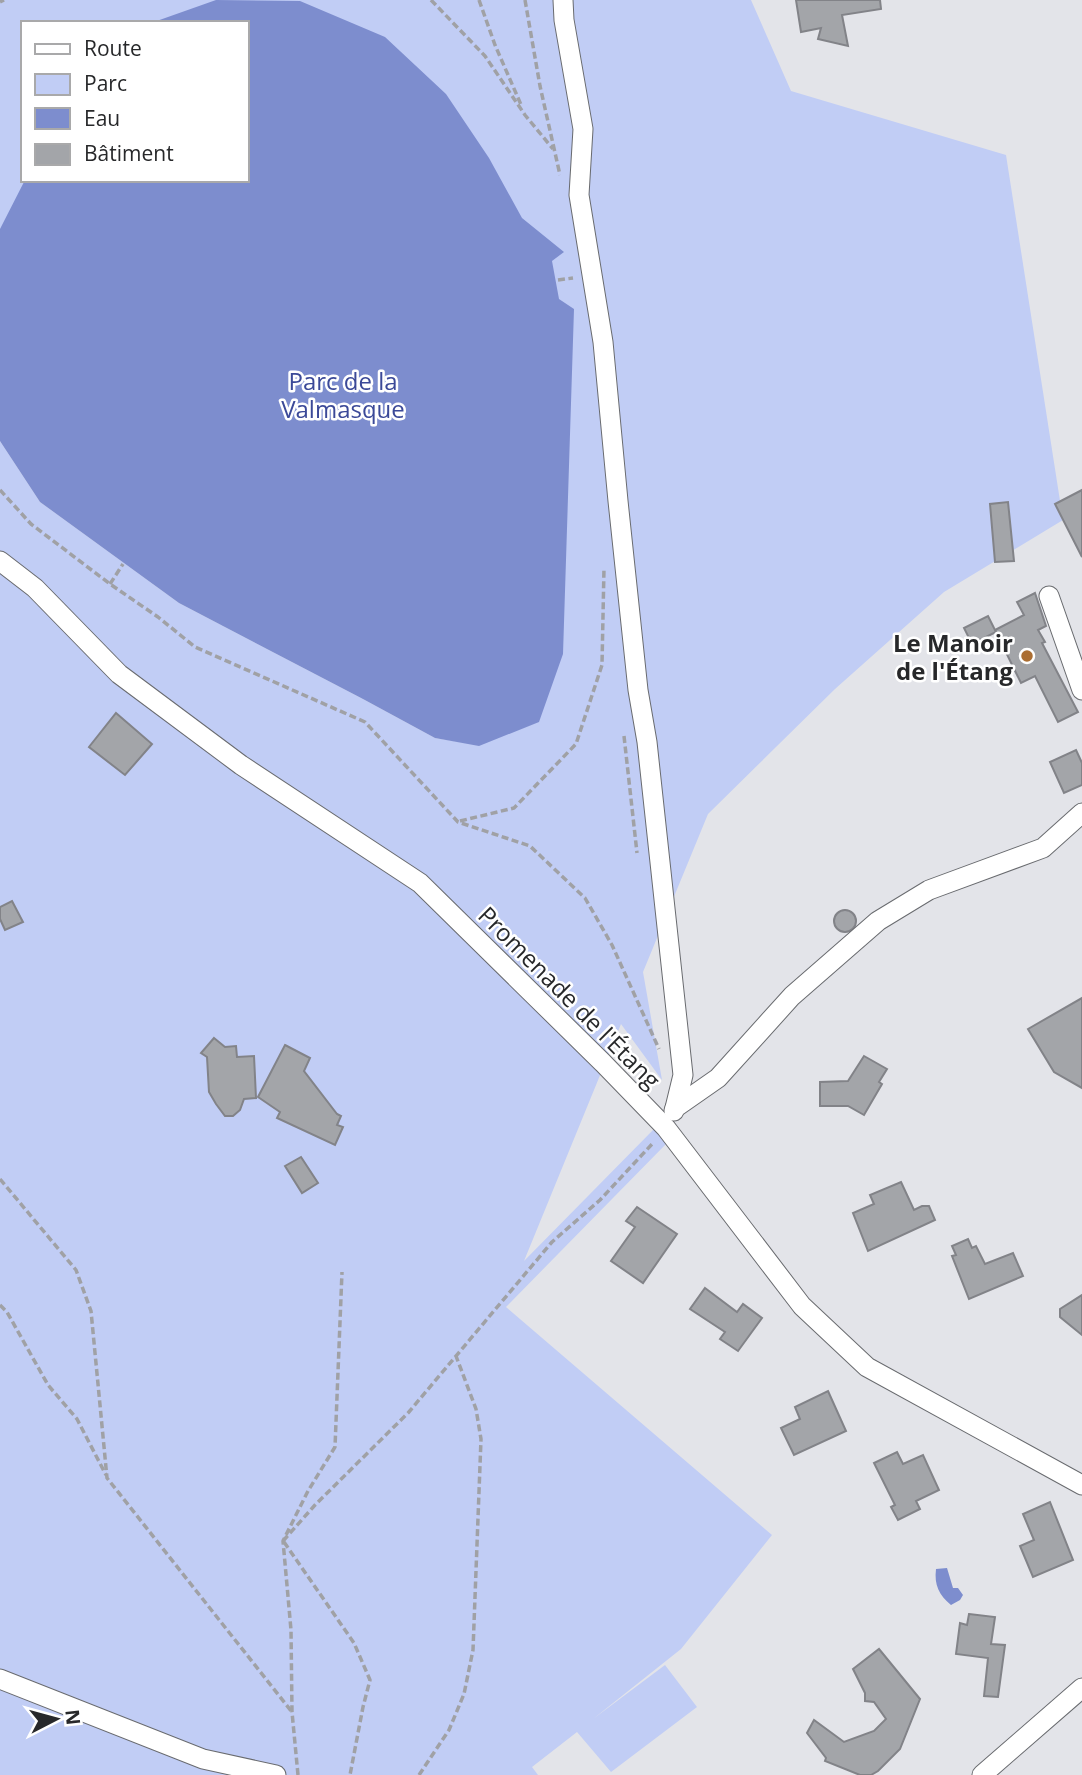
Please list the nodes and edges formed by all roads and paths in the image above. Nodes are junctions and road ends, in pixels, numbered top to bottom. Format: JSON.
{"nodes":[{"id":1,"x":431,"y":0,"type":"edge"},
{"id":2,"x":480,"y":0,"type":"edge"},
{"id":3,"x":563,"y":0,"type":"edge"},
{"id":4,"x":525,"y":115,"type":"junction"},
{"id":5,"x":554,"y":150,"type":"dead end"},
{"id":6,"x":574,"y":278,"type":"dead end"},
{"id":7,"x":558,"y":280,"type":"dead end"},
{"id":8,"x":0,"y":490,"type":"edge"},
{"id":9,"x":0,"y":561,"type":"edge"},
{"id":10,"x":123,"y":564,"type":"dead end"},
{"id":11,"x":604,"y":564,"type":"dead end"},
{"id":12,"x":110,"y":584,"type":"junction"},
{"id":13,"x":1049,"y":596,"type":"dead end"},
{"id":14,"x":1082,"y":690,"type":"edge"},
{"id":15,"x":1082,"y":813,"type":"edge"},
{"id":16,"x":458,"y":822,"type":"junction"},
{"id":17,"x":663,"y":1058,"type":"dead end"},
{"id":18,"x":675,"y":1108,"type":"junction"},
{"id":19,"x":666,"y":1128,"type":"junction"},
{"id":20,"x":0,"y":1179,"type":"edge"},
{"id":21,"x":342,"y":1272,"type":"dead end"},
{"id":22,"x":0,"y":1305,"type":"edge"},
{"id":23,"x":456,"y":1356,"type":"junction"},
{"id":24,"x":107,"y":1478,"type":"junction"},
{"id":25,"x":1082,"y":1485,"type":"edge"},
{"id":26,"x":283,"y":1541,"type":"junction"},
{"id":27,"x":0,"y":1679,"type":"edge"},
{"id":28,"x":1082,"y":1688,"type":"edge"},
{"id":29,"x":292,"y":1712,"type":"junction"},
{"id":30,"x":276,"y":1775,"type":"edge"},
{"id":31,"x":298,"y":1775,"type":"edge"},
{"id":32,"x":350,"y":1775,"type":"edge"},
{"id":33,"x":419,"y":1775,"type":"edge"},
{"id":34,"x":982,"y":1775,"type":"edge"}],
"edges":[{"from":1,"to":4,"type":"path"},
{"from":2,"to":4,"type":"path"},
{"from":3,"to":18,"type":"street"},
{"from":4,"to":5,"type":"path"},
{"from":6,"to":7,"type":"path"},
{"from":8,"to":12,"type":"path"},
{"from":9,"to":19,"type":"street","name":"Promenade de l'Étang"},
{"from":10,"to":12,"type":"path"},
{"from":11,"to":16,"type":"path"},
{"from":12,"to":16,"type":"path"},
{"from":13,"to":14,"type":"street"},
{"from":15,"to":18,"type":"street"},
{"from":16,"to":17,"type":"path"},
{"from":18,"to":19,"type":"street"},
{"from":19,"to":23,"type":"path"},
{"from":19,"to":25,"type":"street","name":"Promenade de l'Étang"},
{"from":20,"to":24,"type":"path"},
{"from":21,"to":26,"type":"path"},
{"from":22,"to":24,"type":"path"},
{"from":23,"to":26,"type":"path"},
{"from":23,"to":33,"type":"path"},
{"from":24,"to":29,"type":"path"},
{"from":26,"to":29,"type":"path"},
{"from":26,"to":32,"type":"path"},
{"from":27,"to":30,"type":"street"},
{"from":28,"to":34,"type":"street"},
{"from":29,"to":31,"type":"path"}]}
